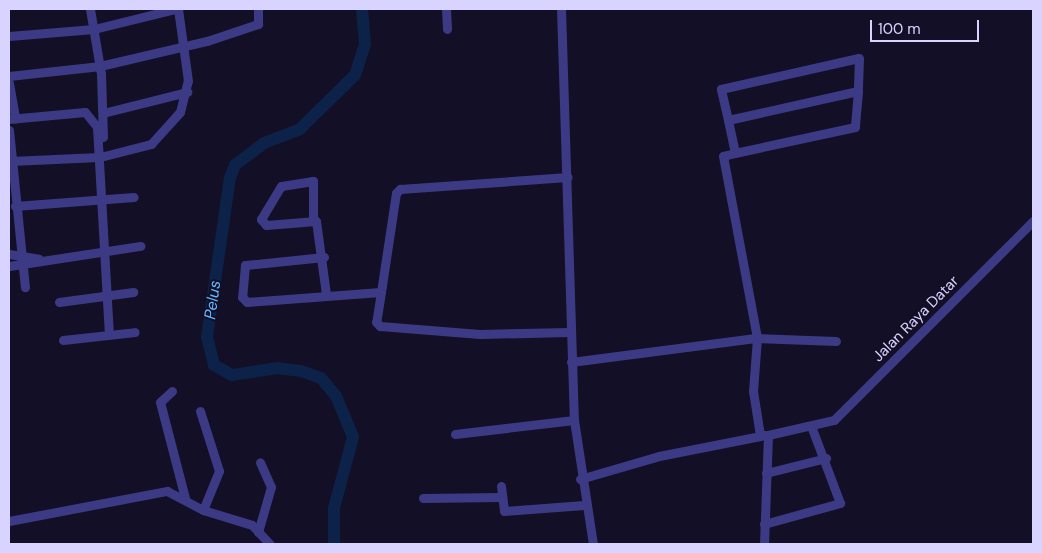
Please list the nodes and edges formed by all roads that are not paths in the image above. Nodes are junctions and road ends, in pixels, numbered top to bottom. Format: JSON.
{"nodes":[{"id":1,"x":90,"y":9,"type":"edge"},
{"id":2,"x":176,"y":9,"type":"edge"},
{"id":3,"x":258,"y":9,"type":"edge"},
{"id":4,"x":446,"y":9,"type":"edge"},
{"id":5,"x":561,"y":9,"type":"edge"},
{"id":6,"x":94,"y":29,"type":"junction"},
{"id":7,"x":447,"y":29,"type":"dead end"},
{"id":8,"x":9,"y":36,"type":"edge"},
{"id":9,"x":184,"y":46,"type":"junction"},
{"id":10,"x":100,"y":66,"type":"junction"},
{"id":11,"x":9,"y":76,"type":"edge"},
{"id":12,"x":9,"y":83,"type":"edge"},
{"id":13,"x":858,"y":91,"type":"junction"},
{"id":14,"x":187,"y":92,"type":"junction"},
{"id":15,"x":103,"y":113,"type":"junction"},
{"id":16,"x":12,"y":118,"type":"edge"},
{"id":17,"x":728,"y":120,"type":"junction"},
{"id":18,"x":9,"y":130,"type":"edge"},
{"id":19,"x":9,"y":147,"type":"edge"},
{"id":20,"x":735,"y":153,"type":"junction"},
{"id":21,"x":101,"y":157,"type":"junction"},
{"id":22,"x":11,"y":161,"type":"junction"},
{"id":23,"x":568,"y":176,"type":"junction"},
{"id":24,"x":11,"y":195,"type":"edge"},
{"id":25,"x":134,"y":197,"type":"dead end"},
{"id":26,"x":104,"y":199,"type":"junction"},
{"id":27,"x":15,"y":206,"type":"junction"},
{"id":28,"x":313,"y":220,"type":"junction"},
{"id":29,"x":1033,"y":221,"type":"edge"},
{"id":30,"x":140,"y":246,"type":"dead end"},
{"id":31,"x":106,"y":249,"type":"junction"},
{"id":32,"x":9,"y":254,"type":"edge"},
{"id":33,"x":22,"y":254,"type":"junction"},
{"id":34,"x":324,"y":257,"type":"junction"},
{"id":35,"x":39,"y":258,"type":"junction"},
{"id":36,"x":23,"y":264,"type":"junction"},
{"id":37,"x":9,"y":266,"type":"edge"},
{"id":38,"x":25,"y":287,"type":"dead end"},
{"id":39,"x":133,"y":292,"type":"dead end"},
{"id":40,"x":381,"y":292,"type":"junction"},
{"id":41,"x":326,"y":294,"type":"junction"},
{"id":42,"x":107,"y":296,"type":"junction"},
{"id":43,"x":59,"y":302,"type":"dead end"},
{"id":44,"x":135,"y":332,"type":"dead end"},
{"id":45,"x":570,"y":332,"type":"junction"},
{"id":46,"x":109,"y":335,"type":"junction"},
{"id":47,"x":757,"y":338,"type":"junction"},
{"id":48,"x":62,"y":340,"type":"dead end"},
{"id":49,"x":836,"y":341,"type":"dead end"},
{"id":50,"x":571,"y":362,"type":"junction"},
{"id":51,"x":172,"y":391,"type":"dead end"},
{"id":52,"x":200,"y":411,"type":"dead end"},
{"id":53,"x":574,"y":420,"type":"junction"},
{"id":54,"x":811,"y":426,"type":"junction"},
{"id":55,"x":455,"y":434,"type":"dead end"},
{"id":56,"x":764,"y":435,"type":"junction"},
{"id":57,"x":826,"y":458,"type":"junction"},
{"id":58,"x":260,"y":462,"type":"dead end"},
{"id":59,"x":766,"y":473,"type":"junction"},
{"id":60,"x":580,"y":479,"type":"junction"},
{"id":61,"x":501,"y":486,"type":"dead end"},
{"id":62,"x":501,"y":497,"type":"junction"},
{"id":63,"x":185,"y":498,"type":"junction"},
{"id":64,"x":423,"y":498,"type":"dead end"},
{"id":65,"x":584,"y":505,"type":"junction"},
{"id":66,"x":203,"y":510,"type":"junction"},
{"id":67,"x":9,"y":522,"type":"edge"},
{"id":68,"x":764,"y":524,"type":"junction"},
{"id":69,"x":258,"y":532,"type":"junction"},
{"id":70,"x":270,"y":544,"type":"edge"},
{"id":71,"x":593,"y":544,"type":"edge"},
{"id":72,"x":764,"y":544,"type":"edge"}],
"edges":[{"from":1,"to":6,"type":"street"},
{"from":2,"to":6,"type":"street"},
{"from":2,"to":9,"type":"street"},
{"from":3,"to":9,"type":"street"},
{"from":4,"to":7,"type":"street"},
{"from":5,"to":23,"type":"street"},
{"from":6,"to":8,"type":"street"},
{"from":6,"to":10,"type":"street"},
{"from":9,"to":10,"type":"street"},
{"from":9,"to":14,"type":"street"},
{"from":10,"to":11,"type":"street"},
{"from":10,"to":15,"type":"street"},
{"from":12,"to":16,"type":"street"},
{"from":13,"to":17,"type":"street"},
{"from":13,"to":17,"type":"street"},
{"from":13,"to":20,"type":"street"},
{"from":14,"to":15,"type":"street"},
{"from":14,"to":21,"type":"street"},
{"from":15,"to":21,"type":"street"},
{"from":16,"to":21,"type":"street"},
{"from":17,"to":20,"type":"street"},
{"from":18,"to":19,"type":"street"},
{"from":19,"to":22,"type":"street"},
{"from":20,"to":47,"type":"street"},
{"from":21,"to":22,"type":"street"},
{"from":21,"to":26,"type":"street"},
{"from":22,"to":24,"type":"street"},
{"from":23,"to":40,"type":"street"},
{"from":23,"to":45,"type":"street"},
{"from":24,"to":27,"type":"street"},
{"from":25,"to":26,"type":"street"},
{"from":26,"to":27,"type":"street"},
{"from":26,"to":31,"type":"street"},
{"from":27,"to":33,"type":"street"},
{"from":28,"to":28,"type":"street"},
{"from":28,"to":34,"type":"street"},
{"from":29,"to":54,"type":"street","name":"Jalan Raya Datar"},
{"from":30,"to":31,"type":"street"},
{"from":31,"to":35,"type":"street"},
{"from":31,"to":42,"type":"street"},
{"from":32,"to":33,"type":"street"},
{"from":33,"to":35,"type":"street"},
{"from":33,"to":36,"type":"street"},
{"from":34,"to":41,"type":"street"},
{"from":34,"to":41,"type":"street"},
{"from":35,"to":36,"type":"street"},
{"from":36,"to":37,"type":"street"},
{"from":36,"to":38,"type":"street"},
{"from":39,"to":42,"type":"street"},
{"from":40,"to":41,"type":"street"},
{"from":40,"to":45,"type":"street"},
{"from":42,"to":43,"type":"street"},
{"from":42,"to":46,"type":"street"},
{"from":44,"to":46,"type":"street"},
{"from":45,"to":50,"type":"street"},
{"from":46,"to":48,"type":"street"},
{"from":47,"to":49,"type":"street"},
{"from":47,"to":50,"type":"street"},
{"from":47,"to":56,"type":"street"},
{"from":50,"to":53,"type":"street"},
{"from":51,"to":63,"type":"street"},
{"from":52,"to":66,"type":"street"},
{"from":53,"to":55,"type":"street"},
{"from":53,"to":60,"type":"street"},
{"from":54,"to":56,"type":"street","name":"Jalan Raya Datar"},
{"from":54,"to":57,"type":"street"},
{"from":56,"to":59,"type":"street"},
{"from":56,"to":60,"type":"street","name":"Jalan Raya Datar"},
{"from":57,"to":59,"type":"street"},
{"from":57,"to":68,"type":"street"},
{"from":58,"to":69,"type":"street"},
{"from":59,"to":68,"type":"street"},
{"from":60,"to":65,"type":"street"},
{"from":61,"to":62,"type":"street"},
{"from":62,"to":64,"type":"street"},
{"from":62,"to":65,"type":"street"},
{"from":63,"to":66,"type":"street"},
{"from":63,"to":67,"type":"street"},
{"from":65,"to":71,"type":"street"},
{"from":66,"to":69,"type":"street"},
{"from":68,"to":72,"type":"street"},
{"from":69,"to":70,"type":"street"}]}
